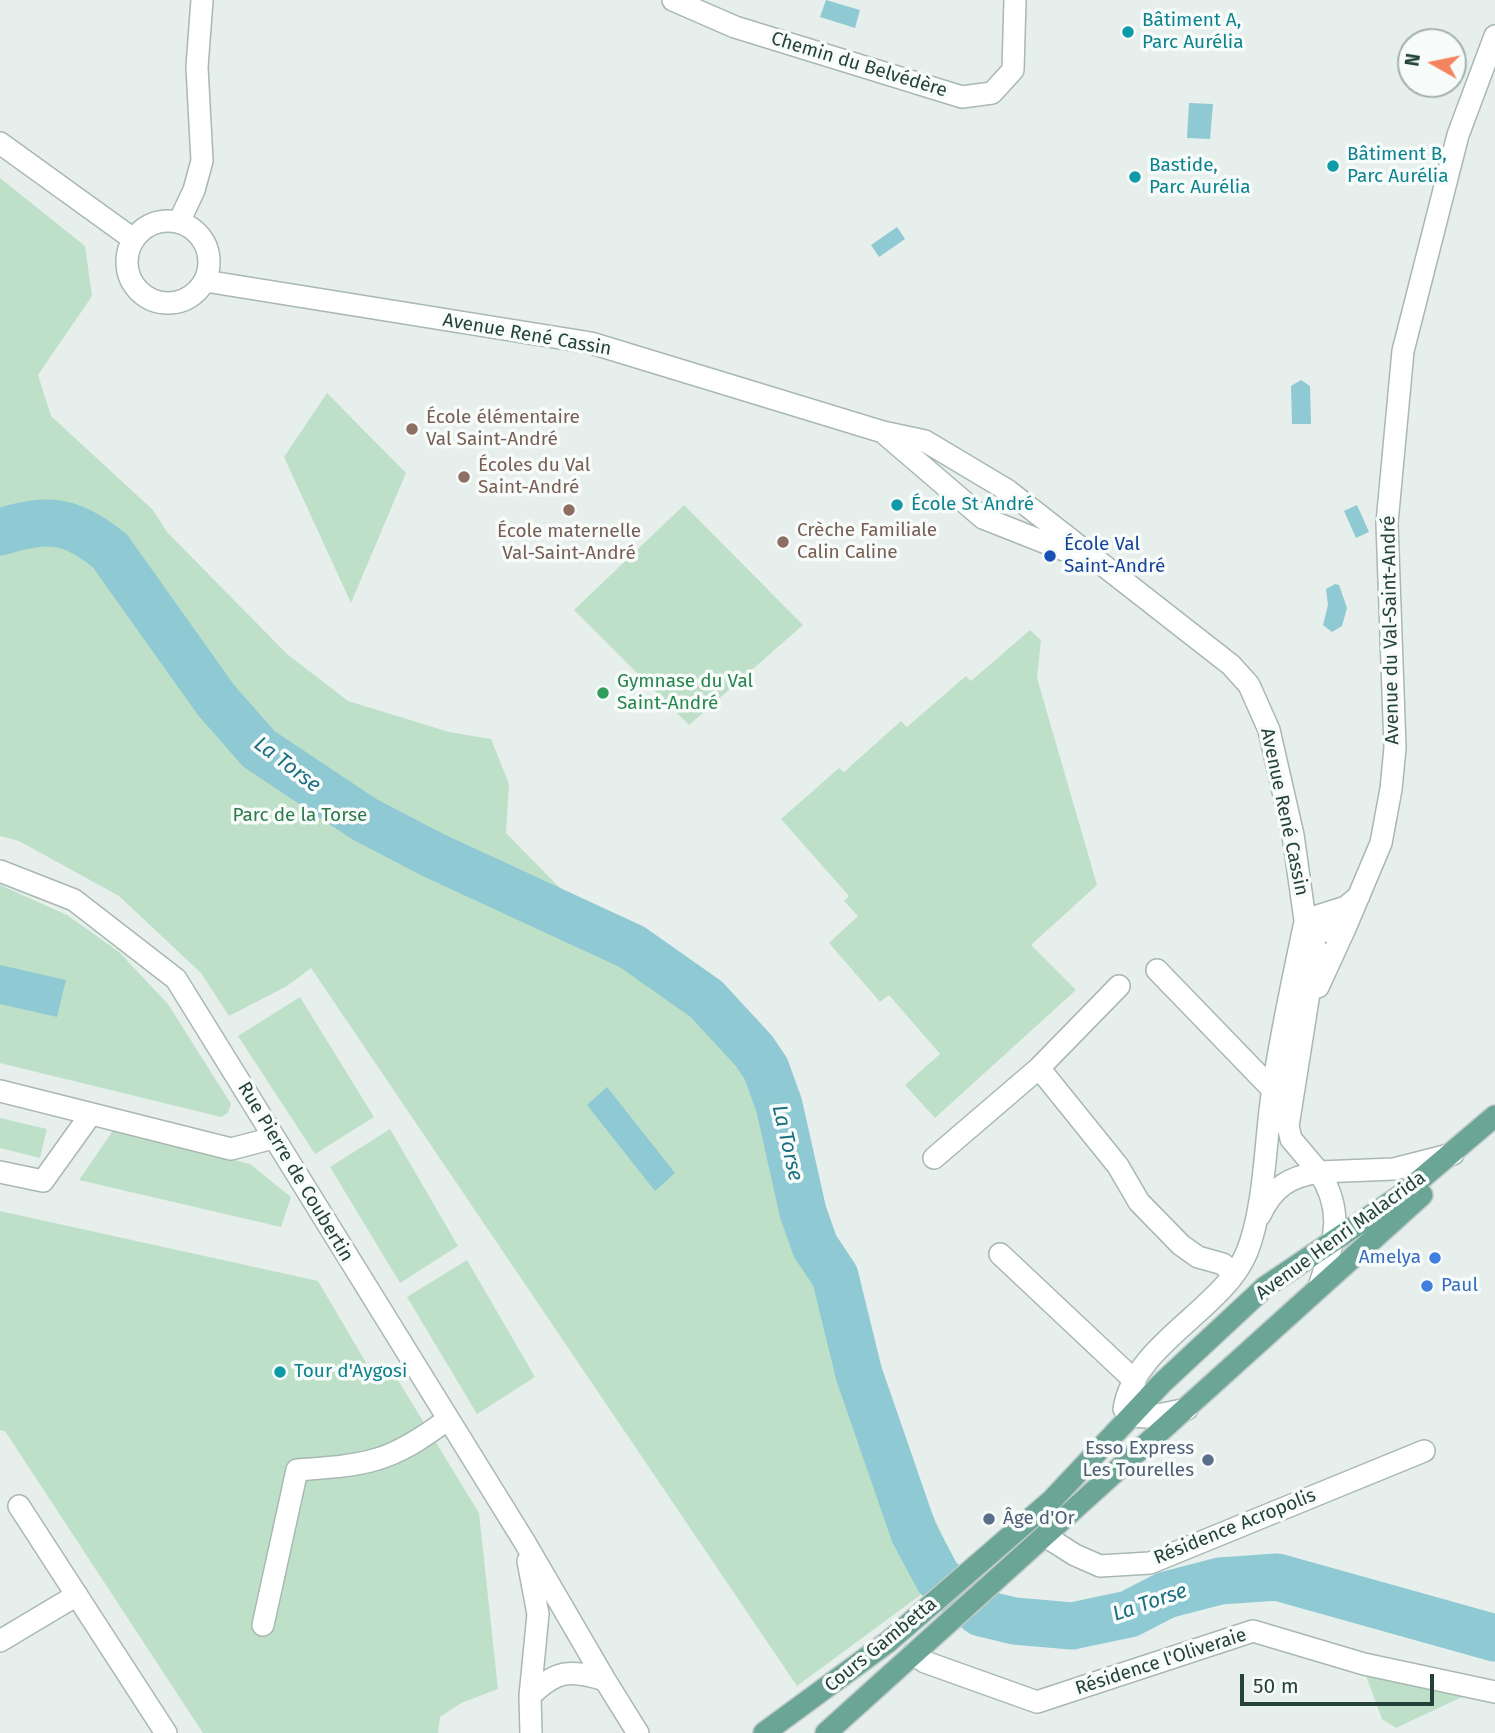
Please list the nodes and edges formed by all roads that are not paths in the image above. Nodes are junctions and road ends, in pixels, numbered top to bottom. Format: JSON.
{"nodes":[{"id":1,"x":202,"y":0,"type":"edge"},
{"id":2,"x":673,"y":0,"type":"edge"},
{"id":3,"x":1015,"y":0,"type":"edge"},
{"id":4,"x":1495,"y":36,"type":"edge"},
{"id":5,"x":0,"y":143,"type":"edge"},
{"id":6,"x":178,"y":222,"type":"junction"},
{"id":7,"x":133,"y":239,"type":"junction"},
{"id":8,"x":205,"y":281,"type":"junction"},
{"id":9,"x":883,"y":432,"type":"junction"},
{"id":10,"x":1105,"y":566,"type":"junction"},
{"id":11,"x":0,"y":871,"type":"edge"},
{"id":12,"x":1360,"y":897,"type":"junction"},
{"id":13,"x":1305,"y":920,"type":"junction"},
{"id":14,"x":1346,"y":926,"type":"junction"},
{"id":15,"x":1157,"y":970,"type":"dead end"},
{"id":16,"x":1119,"y":986,"type":"dead end"},
{"id":17,"x":1306,"y":1018,"type":"junction"},
{"id":18,"x":1039,"y":1068,"type":"junction"},
{"id":19,"x":1273,"y":1090,"type":"junction"},
{"id":20,"x":0,"y":1091,"type":"edge"},
{"id":21,"x":91,"y":1114,"type":"junction"},
{"id":22,"x":1495,"y":1116,"type":"edge"},
{"id":23,"x":1495,"y":1132,"type":"edge"},
{"id":24,"x":273,"y":1138,"type":"junction"},
{"id":25,"x":1453,"y":1154,"type":"junction"},
{"id":26,"x":934,"y":1158,"type":"dead end"},
{"id":27,"x":0,"y":1172,"type":"edge"},
{"id":28,"x":1319,"y":1172,"type":"junction"},
{"id":29,"x":1255,"y":1226,"type":"junction"},
{"id":30,"x":1332,"y":1242,"type":"junction"},
{"id":31,"x":1000,"y":1254,"type":"dead end"},
{"id":32,"x":1234,"y":1274,"type":"junction"},
{"id":33,"x":1319,"y":1287,"type":"junction"},
{"id":34,"x":1130,"y":1399,"type":"junction"},
{"id":35,"x":1187,"y":1409,"type":"junction"},
{"id":36,"x":448,"y":1419,"type":"junction"},
{"id":37,"x":1424,"y":1451,"type":"dead end"},
{"id":38,"x":19,"y":1506,"type":"dead end"},
{"id":39,"x":1045,"y":1536,"type":"junction"},
{"id":40,"x":524,"y":1541,"type":"junction"},
{"id":41,"x":960,"y":1580,"type":"joint"},
{"id":42,"x":77,"y":1595,"type":"junction"},
{"id":43,"x":976,"y":1598,"type":"joint"},
{"id":44,"x":263,"y":1625,"type":"dead end"},
{"id":45,"x":0,"y":1642,"type":"edge"},
{"id":46,"x":914,"y":1654,"type":"junction"},
{"id":47,"x":605,"y":1680,"type":"junction"},
{"id":48,"x":1495,"y":1692,"type":"edge"},
{"id":49,"x":530,"y":1696,"type":"junction"},
{"id":50,"x":800,"y":1707,"type":"junction"},
{"id":51,"x":166,"y":1733,"type":"edge"},
{"id":52,"x":531,"y":1733,"type":"edge"},
{"id":53,"x":638,"y":1733,"type":"edge"},
{"id":54,"x":764,"y":1733,"type":"edge"},
{"id":55,"x":819,"y":1733,"type":"edge"},
{"id":56,"x":825,"y":1733,"type":"edge"}],
"edges":[{"from":1,"to":6,"type":"street"},
{"from":2,"to":3,"type":"street","name":"Chemin du Belvédère"},
{"from":4,"to":12,"type":"street","name":"Avenue du Val-Saint-André"},
{"from":5,"to":7,"type":"street"},
{"from":6,"to":7,"type":"street"},
{"from":6,"to":8,"type":"street"},
{"from":7,"to":8,"type":"street"},
{"from":8,"to":9,"type":"street","name":"Avenue René Cassin"},
{"from":9,"to":10,"type":"street","name":"Avenue René Cassin"},
{"from":9,"to":10,"type":"street","name":"Avenue René Cassin"},
{"from":10,"to":13,"type":"street","name":"Avenue René Cassin"},
{"from":11,"to":24,"type":"street","name":"Rue Pierre de Coubertin"},
{"from":12,"to":13,"type":"street"},
{"from":12,"to":14,"type":"street","name":"Avenue du Val-Saint-André"},
{"from":13,"to":14,"type":"street"},
{"from":13,"to":17,"type":"street","name":"Avenue du Val-Saint-André"},
{"from":13,"to":19,"type":"street"},
{"from":14,"to":17,"type":"street","name":"Avenue du Val-Saint-André"},
{"from":15,"to":19,"type":"street"},
{"from":16,"to":18,"type":"street"},
{"from":17,"to":28,"type":"street","name":"Avenue du Val-Saint-André"},
{"from":18,"to":26,"type":"street"},
{"from":18,"to":32,"type":"street"},
{"from":19,"to":29,"type":"street"},
{"from":20,"to":21,"type":"street"},
{"from":21,"to":24,"type":"street"},
{"from":21,"to":27,"type":"street"},
{"from":22,"to":25,"type":"main road","name":"Avenue Henri Malacrida"},
{"from":23,"to":33,"type":"main road","name":"Avenue Henri Malacrida"},
{"from":24,"to":36,"type":"street","name":"Rue Pierre de Coubertin"},
{"from":25,"to":28,"type":"street"},
{"from":25,"to":30,"type":"main road","name":"Avenue Henri Malacrida"},
{"from":28,"to":29,"type":"street"},
{"from":28,"to":30,"type":"street","name":"Avenue du Val-Saint-André"},
{"from":29,"to":32,"type":"street"},
{"from":30,"to":33,"type":"street","name":"Avenue du Val-Saint-André"},
{"from":30,"to":34,"type":"main road","name":"Avenue Henri Malacrida"},
{"from":31,"to":34,"type":"street"},
{"from":32,"to":34,"type":"street"},
{"from":33,"to":35,"type":"main road","name":"Avenue Henri Malacrida"},
{"from":34,"to":35,"type":"street"},
{"from":34,"to":41,"type":"main road","name":"Avenue Henri Malacrida"},
{"from":35,"to":39,"type":"main road","name":"Avenue Henri Malacrida"},
{"from":36,"to":40,"type":"street","name":"Rue Pierre de Coubertin"},
{"from":36,"to":44,"type":"street"},
{"from":37,"to":39,"type":"street","name":"Résidence Acropolis"},
{"from":38,"to":42,"type":"street"},
{"from":39,"to":43,"type":"main road","name":"Avenue Henri Malacrida"},
{"from":40,"to":47,"type":"street","name":"Rue Pierre de Coubertin"},
{"from":40,"to":49,"type":"street"},
{"from":41,"to":50,"type":"main road","name":"Cours Gambetta"},
{"from":42,"to":45,"type":"street"},
{"from":42,"to":51,"type":"street"},
{"from":43,"to":46,"type":"main road","name":"Cours Gambetta"},
{"from":46,"to":48,"type":"street","name":"Résidence l'Oliveraie"},
{"from":46,"to":56,"type":"main road","name":"Cours Gambetta"},
{"from":47,"to":49,"type":"street"},
{"from":47,"to":53,"type":"street","name":"Rue Pierre de Coubertin"},
{"from":49,"to":52,"type":"street"},
{"from":50,"to":54,"type":"main road","name":"Cours Gambetta"},
{"from":50,"to":55,"type":"main road","name":"Cours Gambetta"}]}
